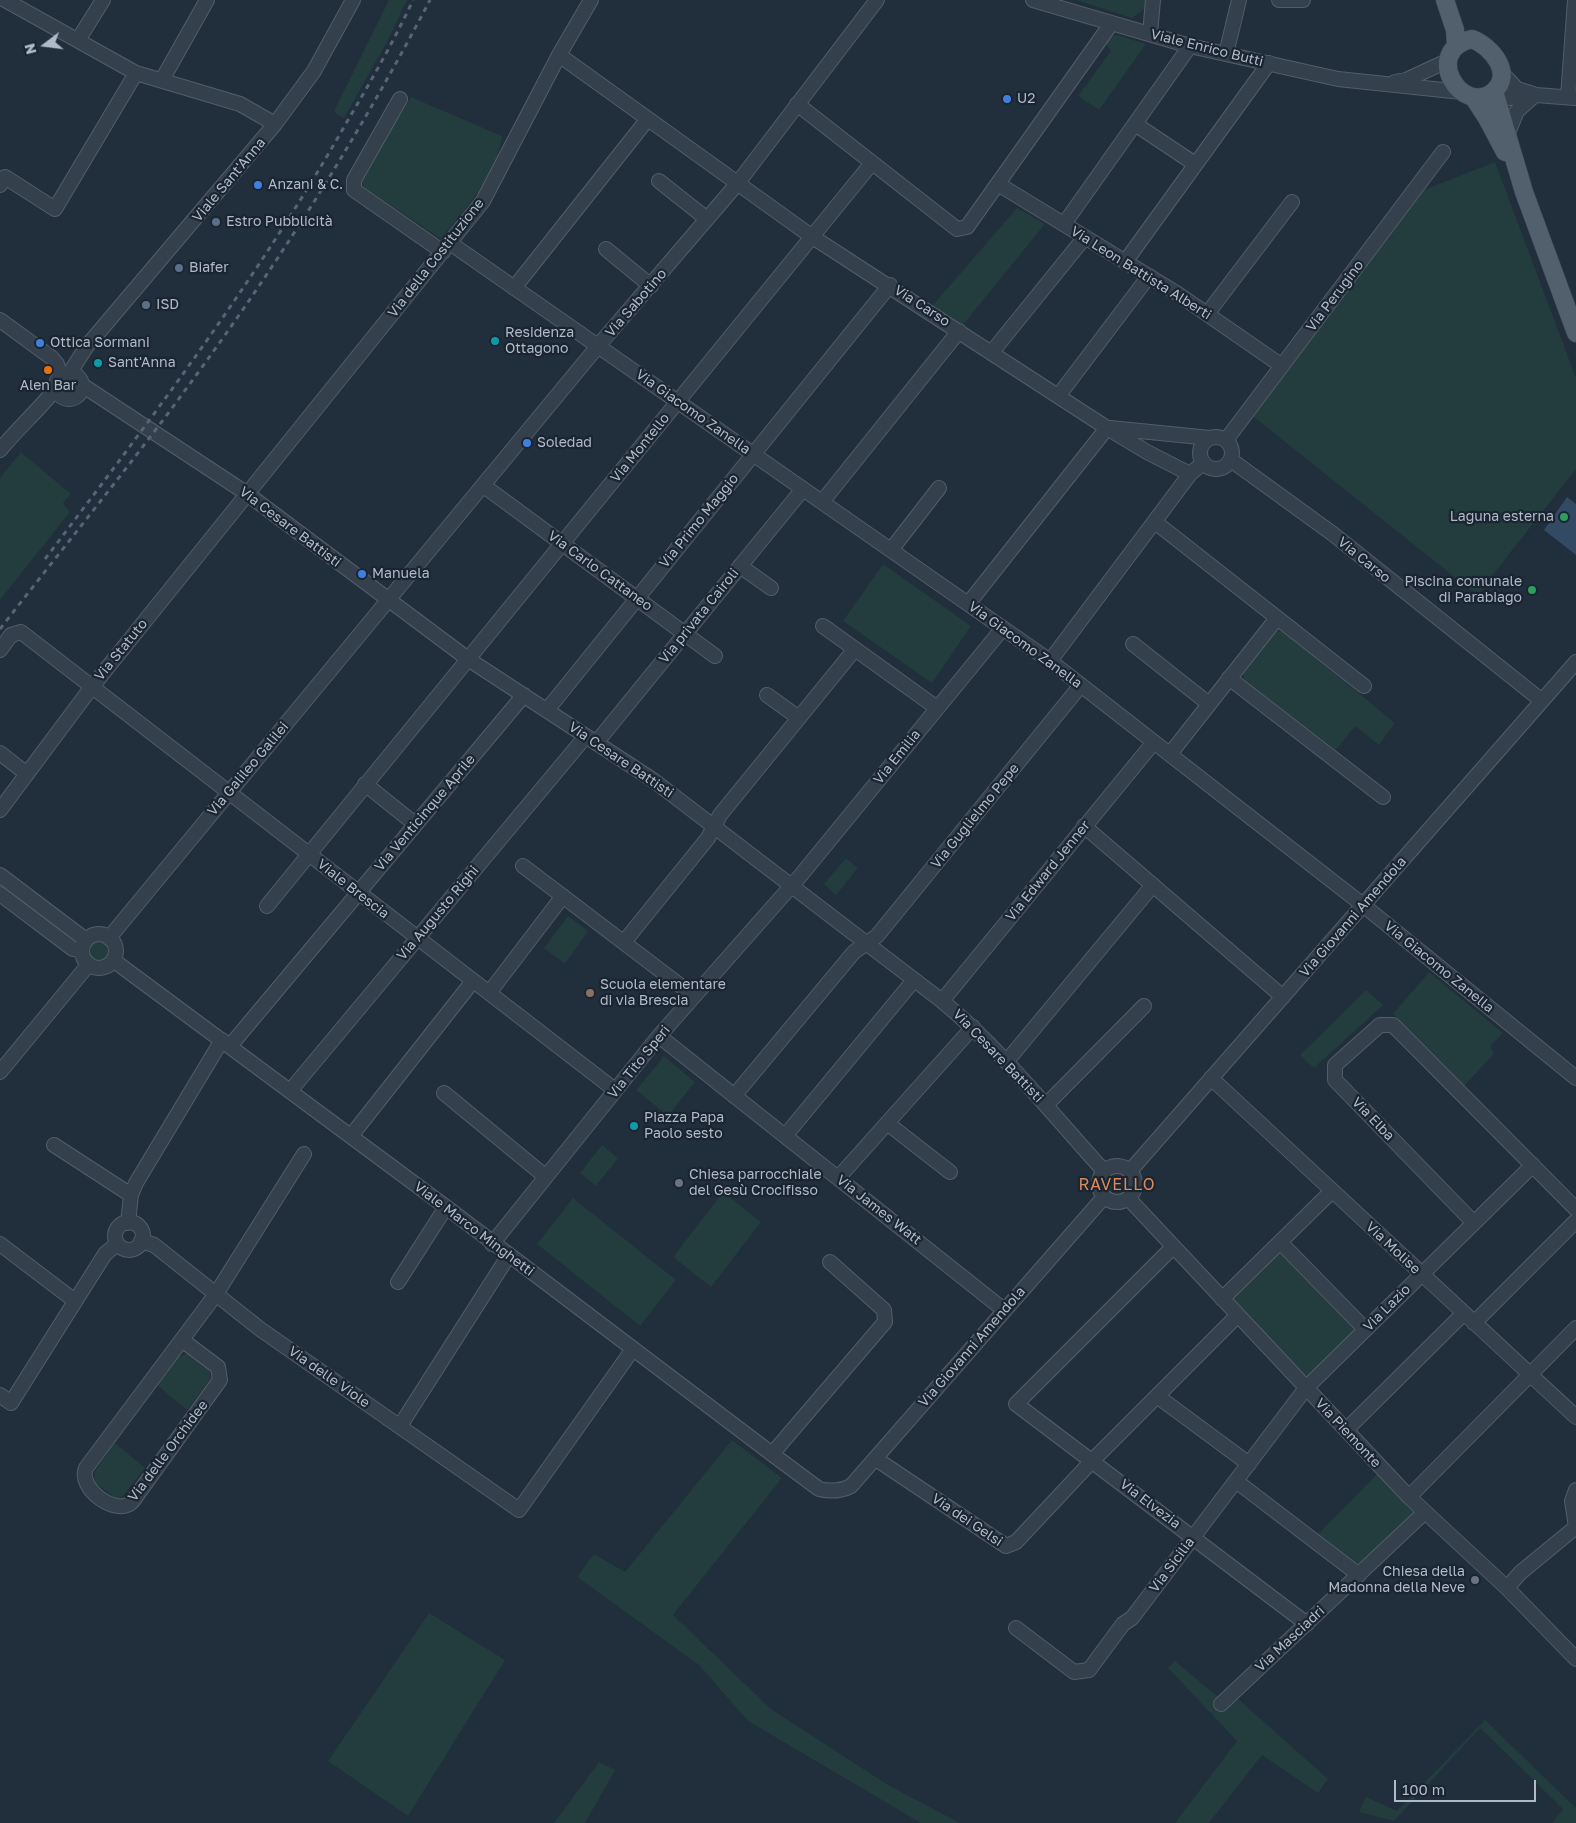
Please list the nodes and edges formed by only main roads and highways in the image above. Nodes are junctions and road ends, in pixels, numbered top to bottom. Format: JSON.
{"nodes":[{"id":1,"x":1445,"y":0,"type":"edge"},
{"id":2,"x":1456,"y":0,"type":"edge"},
{"id":3,"x":1464,"y":42,"type":"junction"},
{"id":4,"x":1494,"y":91,"type":"junction"},
{"id":5,"x":1468,"y":95,"type":"junction"},
{"id":6,"x":1524,"y":192,"type":"junction"},
{"id":7,"x":1576,"y":333,"type":"edge"}],
"edges":[{"from":1,"to":3,"type":"main road"},
{"from":2,"to":3,"type":"main road"},
{"from":3,"to":4,"type":"main road"},
{"from":3,"to":5,"type":"main road"},
{"from":4,"to":5,"type":"main road"},
{"from":4,"to":6,"type":"main road"},
{"from":5,"to":6,"type":"main road"},
{"from":6,"to":7,"type":"main road"}]}
